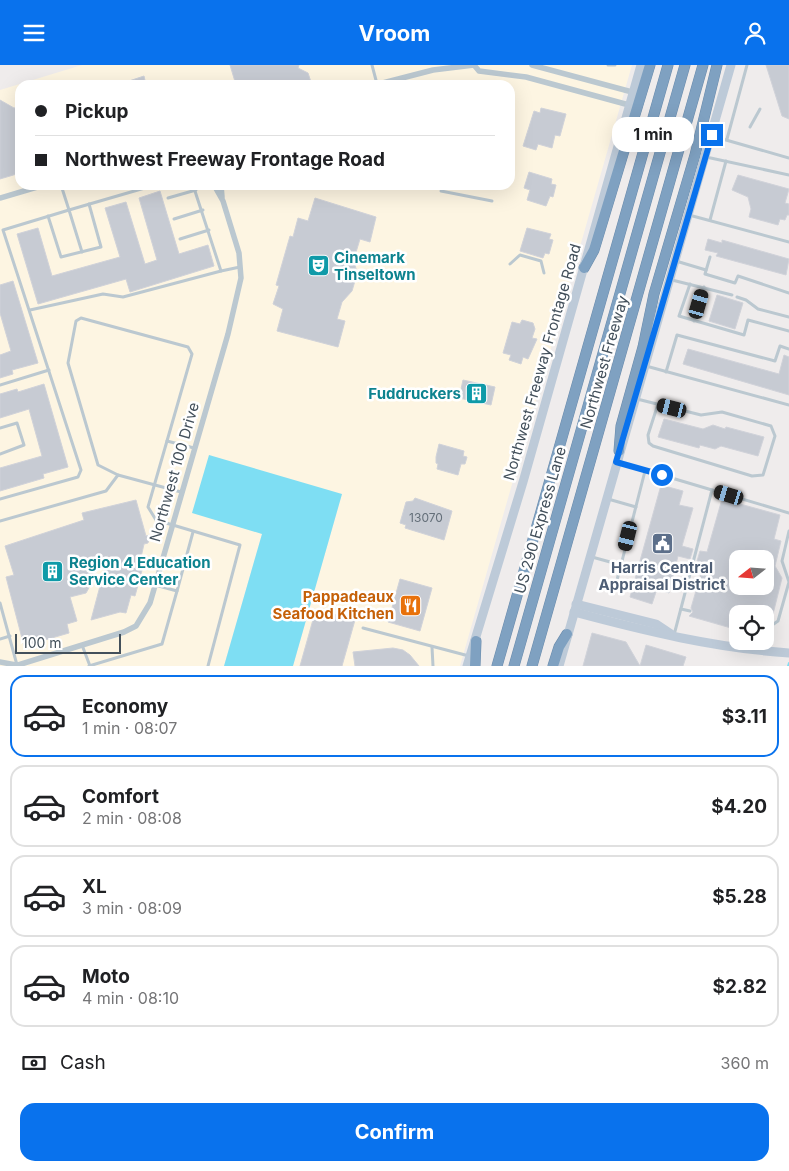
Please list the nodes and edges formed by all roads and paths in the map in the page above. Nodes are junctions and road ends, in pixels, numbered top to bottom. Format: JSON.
{"nodes":[{"id":1,"x":372,"y":65,"type":"edge"},
{"id":2,"x":474,"y":65,"type":"edge"},
{"id":3,"x":532,"y":65,"type":"edge"},
{"id":4,"x":608,"y":65,"type":"edge"},
{"id":5,"x":615,"y":65,"type":"edge"},
{"id":6,"x":641,"y":65,"type":"edge"},
{"id":7,"x":650,"y":65,"type":"edge"},
{"id":8,"x":668,"y":65,"type":"edge"},
{"id":9,"x":685,"y":65,"type":"edge"},
{"id":10,"x":703,"y":65,"type":"edge"},
{"id":11,"x":717,"y":65,"type":"edge"},
{"id":12,"x":731,"y":65,"type":"edge"},
{"id":13,"x":747,"y":65,"type":"edge"},
{"id":14,"x":539,"y":66,"type":"edge"},
{"id":15,"x":442,"y":67,"type":"edge"},
{"id":16,"x":547,"y":69,"type":"junction"},
{"id":17,"x":745,"y":72,"type":"junction"},
{"id":18,"x":751,"y":74,"type":"dead end"},
{"id":19,"x":375,"y":80,"type":"edge"},
{"id":20,"x":394,"y":80,"type":"edge"},
{"id":21,"x":543,"y":81,"type":"junction"},
{"id":22,"x":632,"y":92,"type":"junction"},
{"id":23,"x":629,"y":105,"type":"junction"},
{"id":24,"x":760,"y":109,"type":"dead end"},
{"id":25,"x":750,"y":127,"type":"dead end"},
{"id":26,"x":712,"y":135,"type":"junction"},
{"id":27,"x":727,"y":139,"type":"junction"},
{"id":28,"x":705,"y":157,"type":"junction"},
{"id":29,"x":789,"y":158,"type":"edge"},
{"id":30,"x":726,"y":161,"type":"junction"},
{"id":31,"x":789,"y":175,"type":"edge"},
{"id":32,"x":27,"y":190,"type":"edge"},
{"id":33,"x":63,"y":190,"type":"edge"},
{"id":34,"x":138,"y":190,"type":"edge"},
{"id":35,"x":196,"y":190,"type":"joint"},
{"id":36,"x":217,"y":190,"type":"edge"},
{"id":37,"x":222,"y":190,"type":"edge"},
{"id":38,"x":441,"y":191,"type":"dead end"},
{"id":39,"x":0,"y":198,"type":"edge"},
{"id":40,"x":168,"y":198,"type":"dead end"},
{"id":41,"x":223,"y":201,"type":"junction"},
{"id":42,"x":492,"y":201,"type":"dead end"},
{"id":43,"x":89,"y":204,"type":"junction"},
{"id":44,"x":69,"y":210,"type":"junction"},
{"id":45,"x":202,"y":210,"type":"junction"},
{"id":46,"x":689,"y":215,"type":"junction"},
{"id":47,"x":48,"y":216,"type":"junction"},
{"id":48,"x":174,"y":219,"type":"dead end"},
{"id":49,"x":710,"y":220,"type":"junction"},
{"id":50,"x":1,"y":230,"type":"edge"},
{"id":51,"x":209,"y":230,"type":"junction"},
{"id":52,"x":180,"y":239,"type":"dead end"},
{"id":53,"x":789,"y":242,"type":"edge"},
{"id":54,"x":82,"y":253,"type":"junction"},
{"id":55,"x":710,"y":257,"type":"dead end"},
{"id":56,"x":676,"y":261,"type":"junction"},
{"id":57,"x":510,"y":264,"type":"dead end"},
{"id":58,"x":242,"y":266,"type":"junction"},
{"id":59,"x":584,"y":268,"type":"junction"},
{"id":60,"x":706,"y":270,"type":"junction"},
{"id":61,"x":221,"y":271,"type":"junction"},
{"id":62,"x":544,"y":273,"type":"dead end"},
{"id":63,"x":670,"y":279,"type":"junction"},
{"id":64,"x":690,"y":284,"type":"junction"},
{"id":65,"x":704,"y":287,"type":"junction"},
{"id":66,"x":789,"y":293,"type":"edge"},
{"id":67,"x":732,"y":295,"type":"dead end"},
{"id":68,"x":737,"y":297,"type":"dead end"},
{"id":69,"x":30,"y":311,"type":"junction"},
{"id":70,"x":789,"y":317,"type":"edge"},
{"id":71,"x":694,"y":321,"type":"junction"},
{"id":72,"x":789,"y":331,"type":"edge"},
{"id":73,"x":789,"y":349,"type":"edge"},
{"id":74,"x":646,"y":366,"type":"junction"},
{"id":75,"x":49,"y":370,"type":"junction"},
{"id":76,"x":666,"y":372,"type":"junction"},
{"id":77,"x":0,"y":385,"type":"edge"},
{"id":78,"x":636,"y":399,"type":"junction"},
{"id":79,"x":658,"y":404,"type":"junction"},
{"id":80,"x":789,"y":405,"type":"edge"},
{"id":81,"x":0,"y":428,"type":"edge"},
{"id":82,"x":167,"y":441,"type":"junction"},
{"id":83,"x":194,"y":448,"type":"junction"},
{"id":84,"x":619,"y":451,"type":"junction"},
{"id":85,"x":0,"y":454,"type":"edge"},
{"id":86,"x":616,"y":462,"type":"junction"},
{"id":87,"x":645,"y":471,"type":"junction"},
{"id":88,"x":118,"y":475,"type":"junction"},
{"id":89,"x":154,"y":485,"type":"junction"},
{"id":90,"x":712,"y":489,"type":"junction"},
{"id":91,"x":182,"y":492,"type":"junction"},
{"id":92,"x":606,"y":498,"type":"junction"},
{"id":93,"x":0,"y":499,"type":"edge"},
{"id":94,"x":636,"y":507,"type":"junction"},
{"id":95,"x":789,"y":513,"type":"edge"},
{"id":96,"x":0,"y":521,"type":"edge"},
{"id":97,"x":172,"y":526,"type":"junction"},
{"id":98,"x":789,"y":531,"type":"edge"},
{"id":99,"x":193,"y":532,"type":"junction"},
{"id":100,"x":589,"y":557,"type":"junction"},
{"id":101,"x":621,"y":565,"type":"junction"},
{"id":102,"x":155,"y":585,"type":"junction"},
{"id":103,"x":177,"y":591,"type":"junction"},
{"id":104,"x":614,"y":591,"type":"dead end"},
{"id":105,"x":0,"y":603,"type":"edge"},
{"id":106,"x":575,"y":608,"type":"junction"},
{"id":107,"x":681,"y":609,"type":"junction"},
{"id":108,"x":690,"y":611,"type":"dead end"},
{"id":109,"x":774,"y":624,"type":"edge"},
{"id":110,"x":363,"y":628,"type":"dead end"},
{"id":111,"x":567,"y":634,"type":"junction"},
{"id":112,"x":673,"y":635,"type":"junction"},
{"id":113,"x":10,"y":636,"type":"junction"},
{"id":114,"x":0,"y":639,"type":"edge"},
{"id":115,"x":476,"y":641,"type":"junction"},
{"id":116,"x":729,"y":644,"type":"edge"},
{"id":117,"x":82,"y":645,"type":"junction"},
{"id":118,"x":432,"y":647,"type":"junction"},
{"id":119,"x":774,"y":649,"type":"edge"},
{"id":120,"x":789,"y":653,"type":"edge"},
{"id":121,"x":470,"y":657,"type":"junction"},
{"id":122,"x":0,"y":662,"type":"edge"},
{"id":123,"x":16,"y":666,"type":"edge"},
{"id":124,"x":89,"y":666,"type":"edge"},
{"id":125,"x":208,"y":666,"type":"edge"},
{"id":126,"x":433,"y":666,"type":"edge"},
{"id":127,"x":467,"y":666,"type":"edge"},
{"id":128,"x":475,"y":666,"type":"edge"},
{"id":129,"x":497,"y":666,"type":"edge"},
{"id":130,"x":514,"y":666,"type":"edge"},
{"id":131,"x":532,"y":666,"type":"edge"},
{"id":132,"x":553,"y":666,"type":"edge"},
{"id":133,"x":559,"y":666,"type":"edge"}],
"edges":[{"from":1,"to":19,"type":"lane"},
{"from":2,"to":15,"type":"street"},
{"from":2,"to":21,"type":"street"},
{"from":3,"to":14,"type":"street"},
{"from":4,"to":5,"type":"lane"},
{"from":6,"to":22,"type":"main road","name":"Northwest Freeway Frontage Road"},
{"from":7,"to":59,"type":"highway"},
{"from":8,"to":129,"type":"highway","name":"Northwest Freeway"},
{"from":9,"to":130,"type":"highway","name":"US 290 Express Lane"},
{"from":10,"to":131,"type":"highway","name":"Northwest Freeway"},
{"from":11,"to":84,"type":"highway"},
{"from":12,"to":26,"type":"main road"},
{"from":13,"to":17,"type":"lane"},
{"from":14,"to":16,"type":"street"},
{"from":15,"to":20,"type":"street"},
{"from":16,"to":21,"type":"street"},
{"from":16,"to":22,"type":"street"},
{"from":17,"to":18,"type":"lane"},
{"from":17,"to":27,"type":"lane"},
{"from":21,"to":23,"type":"street"},
{"from":22,"to":23,"type":"main road","name":"Northwest Freeway Frontage Road"},
{"from":23,"to":59,"type":"main road","name":"Northwest Freeway Frontage Road"},
{"from":24,"to":25,"type":"lane"},
{"from":26,"to":27,"type":"lane"},
{"from":26,"to":28,"type":"main road"},
{"from":27,"to":29,"type":"lane"},
{"from":28,"to":30,"type":"lane"},
{"from":28,"to":46,"type":"main road"},
{"from":30,"to":31,"type":"lane"},
{"from":30,"to":49,"type":"lane"},
{"from":32,"to":39,"type":"street"},
{"from":33,"to":44,"type":"lane"},
{"from":34,"to":43,"type":"lane"},
{"from":35,"to":40,"type":"lane"},
{"from":35,"to":45,"type":"lane"},
{"from":36,"to":41,"type":"street","name":"Northwest 100 Drive"},
{"from":37,"to":41,"type":"street","name":"Northwest 100 Drive"},
{"from":38,"to":42,"type":"lane"},
{"from":41,"to":58,"type":"street","name":"Northwest 100 Drive"},
{"from":43,"to":44,"type":"lane"},
{"from":43,"to":54,"type":"lane"},
{"from":44,"to":47,"type":"lane"},
{"from":44,"to":54,"type":"lane"},
{"from":45,"to":48,"type":"lane"},
{"from":45,"to":51,"type":"lane"},
{"from":46,"to":49,"type":"lane"},
{"from":46,"to":56,"type":"main road"},
{"from":47,"to":50,"type":"lane"},
{"from":47,"to":54,"type":"lane"},
{"from":49,"to":53,"type":"lane"},
{"from":50,"to":69,"type":"lane"},
{"from":51,"to":52,"type":"lane"},
{"from":51,"to":61,"type":"lane"},
{"from":55,"to":60,"type":"lane"},
{"from":56,"to":60,"type":"lane"},
{"from":56,"to":63,"type":"main road"},
{"from":57,"to":62,"type":"lane"},
{"from":58,"to":61,"type":"lane"},
{"from":58,"to":83,"type":"street","name":"Northwest 100 Drive"},
{"from":59,"to":115,"type":"main road","name":"Northwest Freeway Frontage Road"},
{"from":60,"to":66,"type":"lane"},
{"from":61,"to":69,"type":"lane"},
{"from":63,"to":64,"type":"lane"},
{"from":63,"to":74,"type":"main road"},
{"from":64,"to":65,"type":"lane"},
{"from":64,"to":71,"type":"lane"},
{"from":65,"to":67,"type":"lane"},
{"from":65,"to":71,"type":"lane"},
{"from":68,"to":70,"type":"lane"},
{"from":69,"to":75,"type":"lane"},
{"from":71,"to":72,"type":"lane"},
{"from":73,"to":76,"type":"lane"},
{"from":74,"to":76,"type":"lane"},
{"from":74,"to":78,"type":"main road"},
{"from":75,"to":77,"type":"lane"},
{"from":75,"to":93,"type":"lane"},
{"from":76,"to":80,"type":"lane"},
{"from":78,"to":79,"type":"lane"},
{"from":78,"to":84,"type":"main road"},
{"from":79,"to":79,"type":"lane"},
{"from":81,"to":85,"type":"lane"},
{"from":82,"to":83,"type":"lane"},
{"from":82,"to":88,"type":"lane"},
{"from":82,"to":89,"type":"lane"},
{"from":83,"to":91,"type":"street","name":"Northwest 100 Drive"},
{"from":84,"to":86,"type":"main road"},
{"from":86,"to":87,"type":"lane"},
{"from":86,"to":92,"type":"main road"},
{"from":87,"to":90,"type":"lane"},
{"from":87,"to":94,"type":"lane"},
{"from":88,"to":89,"type":"lane"},
{"from":88,"to":96,"type":"lane"},
{"from":89,"to":91,"type":"lane"},
{"from":89,"to":97,"type":"lane"},
{"from":90,"to":95,"type":"lane"},
{"from":90,"to":107,"type":"lane"},
{"from":91,"to":97,"type":"street","name":"Northwest 100 Drive"},
{"from":92,"to":94,"type":"lane"},
{"from":92,"to":100,"type":"main road"},
{"from":94,"to":101,"type":"lane"},
{"from":97,"to":99,"type":"lane"},
{"from":97,"to":102,"type":"street","name":"Northwest 100 Drive"},
{"from":98,"to":109,"type":"lane"},
{"from":99,"to":103,"type":"lane"},
{"from":99,"to":125,"type":"lane"},
{"from":100,"to":101,"type":"lane"},
{"from":100,"to":106,"type":"main road"},
{"from":101,"to":104,"type":"lane"},
{"from":102,"to":103,"type":"lane"},
{"from":102,"to":117,"type":"street","name":"Northwest 100 Drive"},
{"from":103,"to":124,"type":"lane"},
{"from":105,"to":113,"type":"lane"},
{"from":106,"to":111,"type":"main road"},
{"from":106,"to":112,"type":"main road"},
{"from":107,"to":108,"type":"lane"},
{"from":107,"to":112,"type":"lane"},
{"from":110,"to":118,"type":"lane"},
{"from":111,"to":132,"type":"highway"},
{"from":111,"to":133,"type":"main road"},
{"from":112,"to":116,"type":"main road"},
{"from":113,"to":114,"type":"lane"},
{"from":113,"to":123,"type":"lane"},
{"from":115,"to":121,"type":"main road","name":"Northwest Freeway Frontage Road"},
{"from":115,"to":128,"type":"highway"},
{"from":117,"to":123,"type":"street","name":"Northwest 100 Drive"},
{"from":117,"to":124,"type":"lane"},
{"from":118,"to":121,"type":"lane"},
{"from":118,"to":126,"type":"lane"},
{"from":119,"to":120,"type":"main road"},
{"from":121,"to":127,"type":"main road","name":"Northwest Freeway Frontage Road"},
{"from":122,"to":123,"type":"street","name":"Northwest 100 Drive"}]}
